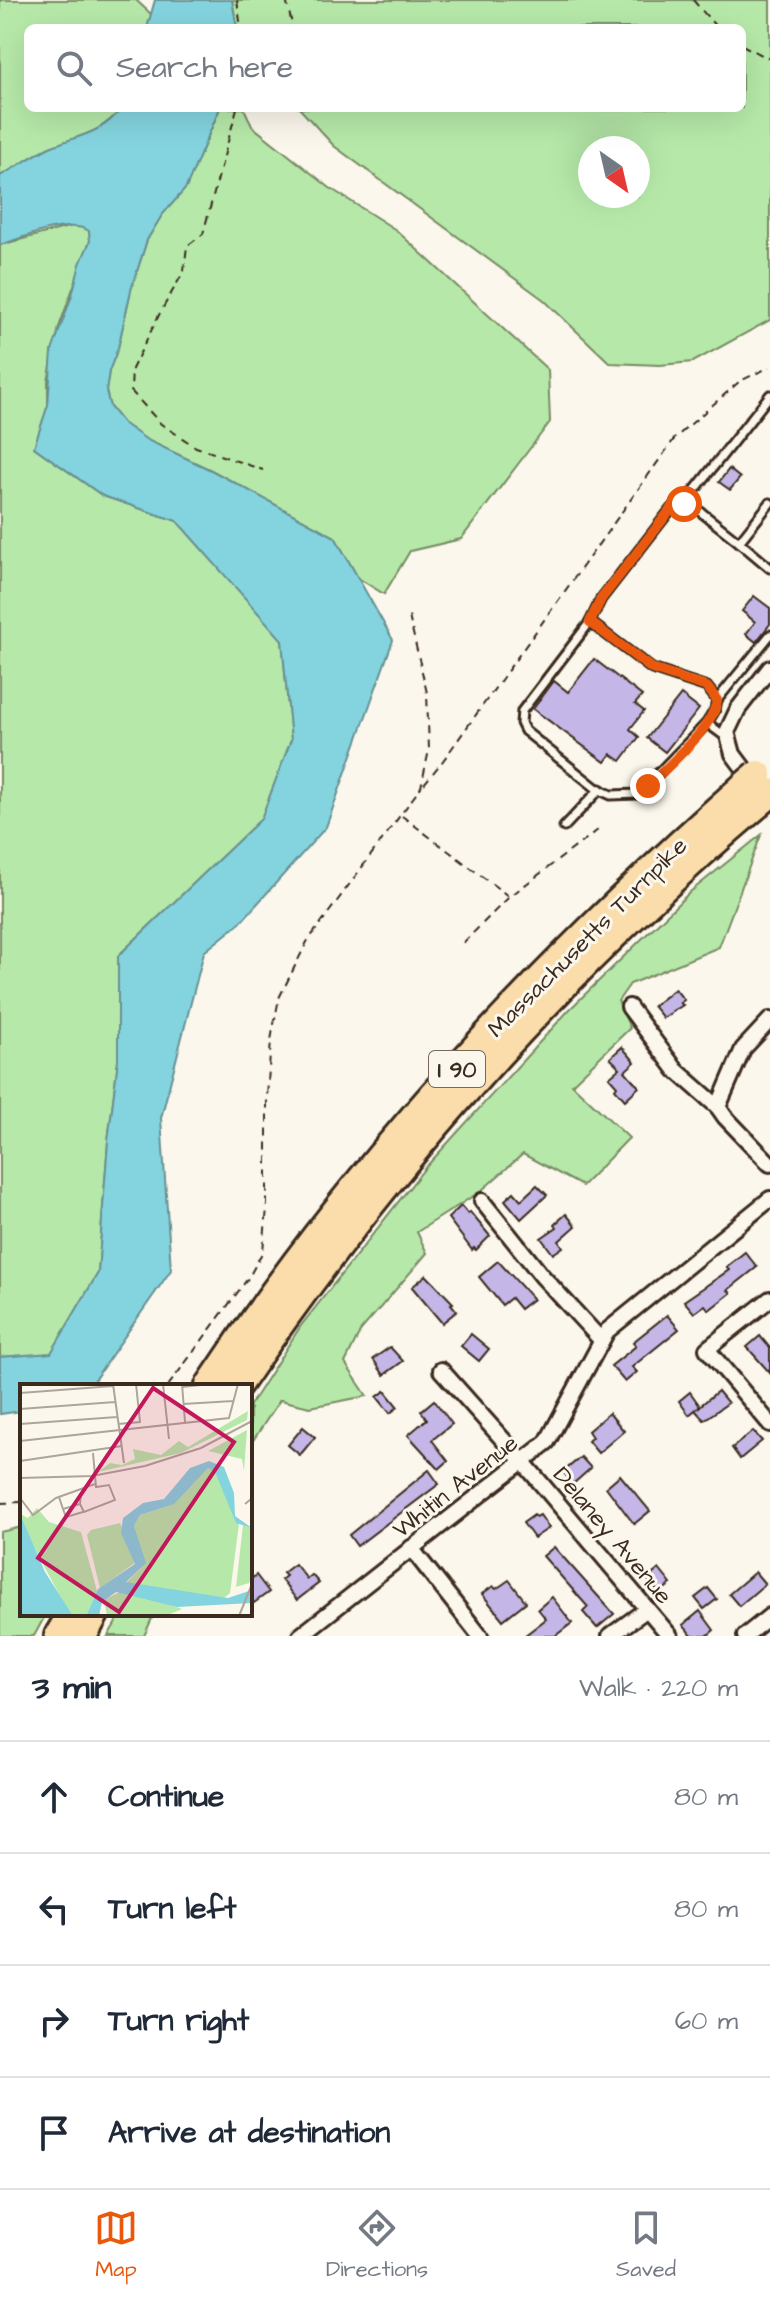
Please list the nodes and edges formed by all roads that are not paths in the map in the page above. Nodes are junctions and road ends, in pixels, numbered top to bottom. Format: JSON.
{"nodes":[{"id":1,"x":770,"y":395,"type":"edge"},
{"id":2,"x":770,"y":503,"type":"edge"},
{"id":3,"x":684,"y":504,"type":"junction"},
{"id":4,"x":739,"y":542,"type":"junction"},
{"id":5,"x":770,"y":568,"type":"edge"},
{"id":6,"x":590,"y":622,"type":"junction"},
{"id":7,"x":770,"y":635,"type":"edge"},
{"id":8,"x":770,"y":668,"type":"edge"},
{"id":9,"x":717,"y":700,"type":"junction"},
{"id":10,"x":707,"y":723,"type":"junction"},
{"id":11,"x":727,"y":738,"type":"junction"},
{"id":12,"x":762,"y":787,"type":"edge"},
{"id":13,"x":600,"y":789,"type":"junction"},
{"id":14,"x":564,"y":827,"type":"dead end"},
{"id":15,"x":629,"y":1007,"type":"dead end"},
{"id":16,"x":770,"y":1020,"type":"edge"},
{"id":17,"x":718,"y":1107,"type":"junction"},
{"id":18,"x":770,"y":1164,"type":"edge"},
{"id":19,"x":770,"y":1199,"type":"edge"},
{"id":20,"x":482,"y":1201,"type":"dead end"},
{"id":21,"x":770,"y":1299,"type":"edge"},
{"id":22,"x":601,"y":1340,"type":"junction"},
{"id":23,"x":441,"y":1370,"type":"dead end"},
{"id":24,"x":211,"y":1384,"type":"edge"},
{"id":25,"x":237,"y":1384,"type":"edge"},
{"id":26,"x":770,"y":1424,"type":"edge"},
{"id":27,"x":523,"y":1462,"type":"junction"},
{"id":28,"x":411,"y":1548,"type":"junction"},
{"id":29,"x":647,"y":1609,"type":"junction"},
{"id":30,"x":71,"y":1616,"type":"edge"},
{"id":31,"x":93,"y":1616,"type":"edge"},
{"id":32,"x":770,"y":1616,"type":"edge"},
{"id":33,"x":59,"y":1636,"type":"edge"},
{"id":34,"x":82,"y":1636,"type":"edge"},
{"id":35,"x":300,"y":1636,"type":"edge"},
{"id":36,"x":480,"y":1636,"type":"edge"},
{"id":37,"x":610,"y":1636,"type":"edge"},
{"id":38,"x":670,"y":1636,"type":"edge"},
{"id":39,"x":745,"y":1636,"type":"edge"}],
"edges":[{"from":1,"to":3,"type":"lane"},
{"from":2,"to":4,"type":"lane"},
{"from":3,"to":4,"type":"lane"},
{"from":3,"to":6,"type":"lane"},
{"from":4,"to":5,"type":"lane"},
{"from":6,"to":9,"type":"lane"},
{"from":6,"to":13,"type":"lane"},
{"from":7,"to":9,"type":"lane"},
{"from":8,"to":11,"type":"street"},
{"from":9,"to":10,"type":"lane"},
{"from":10,"to":11,"type":"lane"},
{"from":10,"to":13,"type":"lane"},
{"from":11,"to":12,"type":"street"},
{"from":12,"to":24,"type":"highway","name":"Massachusetts Turnpike","number":"I 90"},
{"from":12,"to":25,"type":"highway","name":"Massachusetts Turnpike","number":"I 90"},
{"from":13,"to":14,"type":"lane"},
{"from":15,"to":17,"type":"street"},
{"from":16,"to":17,"type":"street"},
{"from":17,"to":18,"type":"street"},
{"from":19,"to":22,"type":"street","name":"Whitin Avenue"},
{"from":20,"to":22,"type":"street"},
{"from":21,"to":26,"type":"street"},
{"from":22,"to":27,"type":"street","name":"Whitin Avenue"},
{"from":23,"to":27,"type":"street","name":"Delaney Avenue"},
{"from":27,"to":28,"type":"street","name":"Whitin Avenue"},
{"from":27,"to":29,"type":"street","name":"Delaney Avenue"},
{"from":28,"to":35,"type":"street","name":"Whitin Avenue"},
{"from":28,"to":36,"type":"street"},
{"from":29,"to":37,"type":"street"},
{"from":29,"to":38,"type":"street","name":"Delaney Avenue"},
{"from":30,"to":33,"type":"highway"},
{"from":31,"to":34,"type":"highway"},
{"from":32,"to":39,"type":"street"}]}
